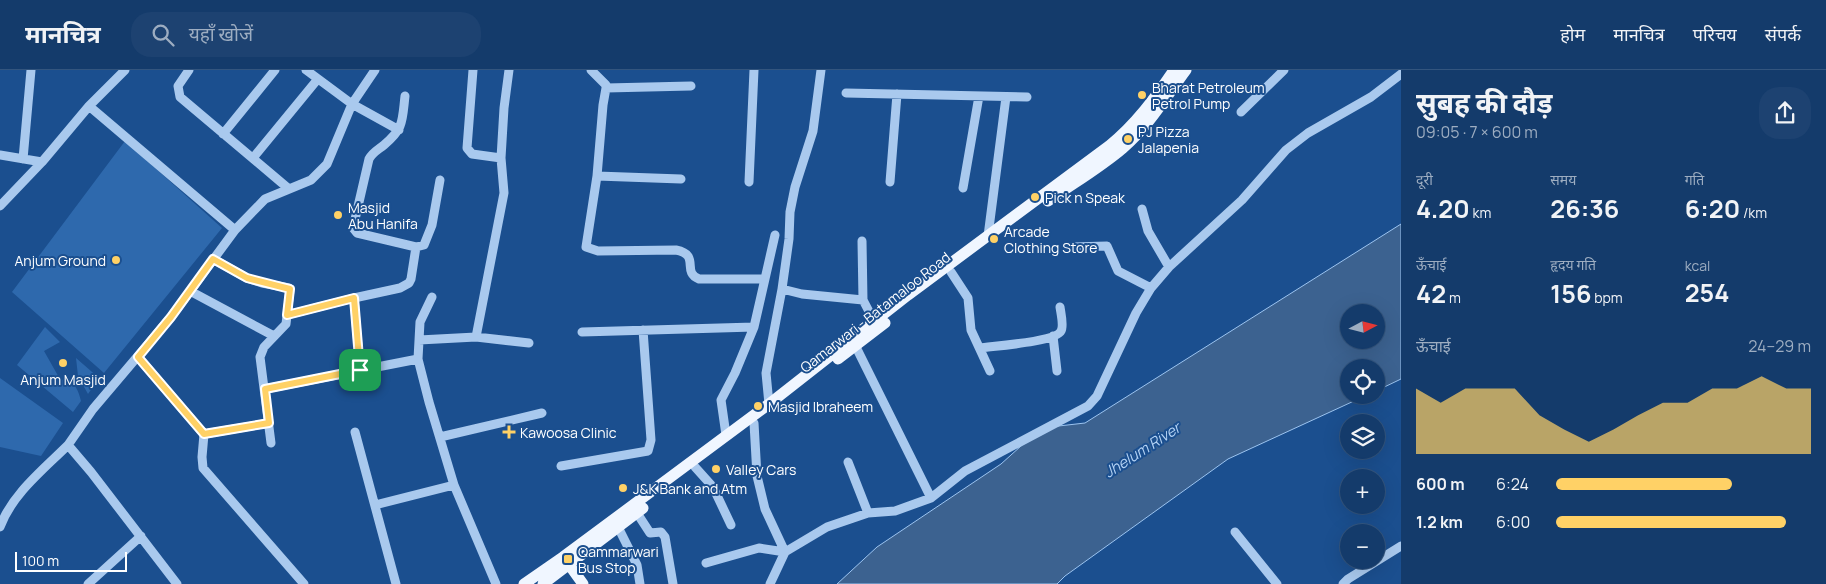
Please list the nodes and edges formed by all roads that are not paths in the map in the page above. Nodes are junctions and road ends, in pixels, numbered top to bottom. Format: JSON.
{"nodes":[{"id":1,"x":31,"y":70,"type":"edge"},
{"id":2,"x":125,"y":70,"type":"edge"},
{"id":3,"x":189,"y":70,"type":"edge"},
{"id":4,"x":275,"y":70,"type":"edge"},
{"id":5,"x":306,"y":70,"type":"edge"},
{"id":6,"x":375,"y":70,"type":"edge"},
{"id":7,"x":473,"y":70,"type":"edge"},
{"id":8,"x":509,"y":70,"type":"edge"},
{"id":9,"x":591,"y":70,"type":"edge"},
{"id":10,"x":754,"y":70,"type":"edge"},
{"id":11,"x":822,"y":70,"type":"edge"},
{"id":12,"x":1174,"y":70,"type":"edge"},
{"id":13,"x":1186,"y":70,"type":"edge"},
{"id":14,"x":1284,"y":70,"type":"edge"},
{"id":15,"x":1401,"y":74,"type":"edge"},
{"id":16,"x":317,"y":80,"type":"junction"},
{"id":17,"x":691,"y":86,"type":"dead end"},
{"id":18,"x":606,"y":88,"type":"junction"},
{"id":19,"x":846,"y":93,"type":"dead end"},
{"id":20,"x":897,"y":94,"type":"junction"},
{"id":21,"x":405,"y":96,"type":"dead end"},
{"id":22,"x":979,"y":96,"type":"junction"},
{"id":23,"x":1006,"y":97,"type":"junction"},
{"id":24,"x":1027,"y":97,"type":"dead end"},
{"id":25,"x":352,"y":104,"type":"junction"},
{"id":26,"x":89,"y":106,"type":"junction"},
{"id":27,"x":1241,"y":112,"type":"dead end"},
{"id":28,"x":399,"y":130,"type":"junction"},
{"id":29,"x":223,"y":134,"type":"junction"},
{"id":30,"x":0,"y":155,"type":"edge"},
{"id":31,"x":254,"y":158,"type":"junction"},
{"id":32,"x":501,"y":158,"type":"junction"},
{"id":33,"x":23,"y":159,"type":"junction"},
{"id":34,"x":42,"y":162,"type":"junction"},
{"id":35,"x":597,"y":176,"type":"junction"},
{"id":36,"x":681,"y":179,"type":"dead end"},
{"id":37,"x":440,"y":180,"type":"dead end"},
{"id":38,"x":749,"y":182,"type":"dead end"},
{"id":39,"x":890,"y":182,"type":"dead end"},
{"id":40,"x":963,"y":188,"type":"dead end"},
{"id":41,"x":289,"y":189,"type":"junction"},
{"id":42,"x":0,"y":206,"type":"edge"},
{"id":43,"x":1142,"y":209,"type":"dead end"},
{"id":44,"x":235,"y":230,"type":"junction"},
{"id":45,"x":775,"y":235,"type":"dead end"},
{"id":46,"x":988,"y":236,"type":"junction"},
{"id":47,"x":862,"y":241,"type":"dead end"},
{"id":48,"x":416,"y":247,"type":"junction"},
{"id":49,"x":1072,"y":247,"type":"dead end"},
{"id":50,"x":213,"y":259,"type":"junction"},
{"id":51,"x":1169,"y":267,"type":"junction"},
{"id":52,"x":951,"y":272,"type":"junction"},
{"id":53,"x":764,"y":279,"type":"junction"},
{"id":54,"x":1151,"y":288,"type":"junction"},
{"id":55,"x":782,"y":289,"type":"junction"},
{"id":56,"x":190,"y":291,"type":"junction"},
{"id":57,"x":432,"y":297,"type":"dead end"},
{"id":58,"x":354,"y":298,"type":"junction"},
{"id":59,"x":863,"y":300,"type":"junction"},
{"id":60,"x":1060,"y":307,"type":"dead end"},
{"id":61,"x":287,"y":315,"type":"junction"},
{"id":62,"x":874,"y":321,"type":"junction"},
{"id":63,"x":754,"y":327,"type":"junction"},
{"id":64,"x":643,"y":330,"type":"junction"},
{"id":65,"x":582,"y":332,"type":"dead end"},
{"id":66,"x":274,"y":336,"type":"junction"},
{"id":67,"x":1053,"y":336,"type":"junction"},
{"id":68,"x":476,"y":337,"type":"junction"},
{"id":69,"x":419,"y":340,"type":"junction"},
{"id":70,"x":529,"y":343,"type":"dead end"},
{"id":71,"x":855,"y":345,"type":"junction"},
{"id":72,"x":980,"y":348,"type":"junction"},
{"id":73,"x":138,"y":357,"type":"junction"},
{"id":74,"x":418,"y":359,"type":"junction"},
{"id":75,"x":360,"y":370,"type":"junction"},
{"id":76,"x":990,"y":371,"type":"dead end"},
{"id":77,"x":1058,"y":371,"type":"dead end"},
{"id":78,"x":265,"y":389,"type":"junction"},
{"id":79,"x":769,"y":404,"type":"junction"},
{"id":80,"x":542,"y":413,"type":"dead end"},
{"id":81,"x":269,"y":423,"type":"junction"},
{"id":82,"x":754,"y":423,"type":"junction"},
{"id":83,"x":355,"y":432,"type":"dead end"},
{"id":84,"x":204,"y":434,"type":"junction"},
{"id":85,"x":726,"y":436,"type":"junction"},
{"id":86,"x":440,"y":437,"type":"junction"},
{"id":87,"x":271,"y":443,"type":"dead end"},
{"id":88,"x":68,"y":445,"type":"junction"},
{"id":89,"x":848,"y":462,"type":"dead end"},
{"id":90,"x":560,"y":466,"type":"dead end"},
{"id":91,"x":695,"y":467,"type":"junction"},
{"id":92,"x":454,"y":485,"type":"junction"},
{"id":93,"x":931,"y":498,"type":"junction"},
{"id":94,"x":375,"y":505,"type":"junction"},
{"id":95,"x":637,"y":513,"type":"junction"},
{"id":96,"x":868,"y":513,"type":"junction"},
{"id":97,"x":731,"y":525,"type":"dead end"},
{"id":98,"x":618,"y":526,"type":"junction"},
{"id":99,"x":0,"y":527,"type":"edge"},
{"id":100,"x":1235,"y":532,"type":"dead end"},
{"id":101,"x":141,"y":536,"type":"junction"},
{"id":102,"x":1401,"y":546,"type":"edge"},
{"id":103,"x":785,"y":552,"type":"junction"},
{"id":104,"x":566,"y":561,"type":"junction"},
{"id":105,"x":706,"y":563,"type":"dead end"},
{"id":106,"x":88,"y":584,"type":"edge"},
{"id":107,"x":177,"y":584,"type":"edge"},
{"id":108,"x":304,"y":584,"type":"edge"},
{"id":109,"x":396,"y":584,"type":"edge"},
{"id":110,"x":496,"y":584,"type":"edge"},
{"id":111,"x":524,"y":584,"type":"edge"},
{"id":112,"x":547,"y":584,"type":"edge"},
{"id":113,"x":583,"y":584,"type":"edge"},
{"id":114,"x":640,"y":584,"type":"edge"},
{"id":115,"x":673,"y":584,"type":"edge"},
{"id":116,"x":770,"y":584,"type":"edge"},
{"id":117,"x":1277,"y":584,"type":"edge"},
{"id":118,"x":1343,"y":584,"type":"edge"}],
"edges":[{"from":1,"to":33,"type":"street"},
{"from":2,"to":26,"type":"street"},
{"from":3,"to":29,"type":"street"},
{"from":4,"to":29,"type":"street"},
{"from":5,"to":16,"type":"street"},
{"from":6,"to":25,"type":"street"},
{"from":7,"to":32,"type":"street"},
{"from":8,"to":32,"type":"street"},
{"from":9,"to":18,"type":"street"},
{"from":10,"to":38,"type":"street"},
{"from":11,"to":55,"type":"street"},
{"from":12,"to":46,"type":"main road","name":"Qamarwari - Batamaloo Road"},
{"from":13,"to":52,"type":"main road","name":"Qamarwari - Batamaloo Road"},
{"from":14,"to":27,"type":"street"},
{"from":15,"to":51,"type":"street"},
{"from":16,"to":25,"type":"street"},
{"from":16,"to":31,"type":"street"},
{"from":17,"to":18,"type":"street"},
{"from":18,"to":35,"type":"street"},
{"from":19,"to":20,"type":"street"},
{"from":20,"to":22,"type":"street"},
{"from":20,"to":39,"type":"street"},
{"from":21,"to":28,"type":"street"},
{"from":22,"to":23,"type":"street"},
{"from":22,"to":40,"type":"street"},
{"from":23,"to":24,"type":"street"},
{"from":23,"to":46,"type":"street"},
{"from":25,"to":28,"type":"street"},
{"from":25,"to":41,"type":"street"},
{"from":26,"to":34,"type":"street"},
{"from":26,"to":44,"type":"street"},
{"from":28,"to":48,"type":"street"},
{"from":29,"to":31,"type":"street"},
{"from":30,"to":33,"type":"street"},
{"from":31,"to":41,"type":"street"},
{"from":32,"to":68,"type":"street"},
{"from":33,"to":34,"type":"street"},
{"from":34,"to":42,"type":"street"},
{"from":35,"to":36,"type":"street"},
{"from":35,"to":53,"type":"street"},
{"from":37,"to":48,"type":"street"},
{"from":41,"to":44,"type":"street"},
{"from":43,"to":51,"type":"street"},
{"from":44,"to":50,"type":"street"},
{"from":45,"to":53,"type":"street"},
{"from":46,"to":62,"type":"main road","name":"Qamarwari - Batamaloo Road"},
{"from":47,"to":59,"type":"street"},
{"from":48,"to":58,"type":"street"},
{"from":49,"to":54,"type":"street"},
{"from":50,"to":56,"type":"street"},
{"from":50,"to":61,"type":"street"},
{"from":51,"to":54,"type":"street"},
{"from":52,"to":71,"type":"main road","name":"Qamarwari - Batamaloo Road"},
{"from":52,"to":72,"type":"street"},
{"from":53,"to":63,"type":"street"},
{"from":54,"to":93,"type":"street"},
{"from":55,"to":59,"type":"street"},
{"from":55,"to":79,"type":"street"},
{"from":56,"to":66,"type":"street"},
{"from":56,"to":73,"type":"street"},
{"from":57,"to":69,"type":"street"},
{"from":58,"to":61,"type":"street"},
{"from":58,"to":75,"type":"street"},
{"from":59,"to":62,"type":"street"},
{"from":60,"to":67,"type":"street"},
{"from":61,"to":66,"type":"street"},
{"from":62,"to":79,"type":"main road","name":"Qamarwari - Batamaloo Road"},
{"from":63,"to":64,"type":"street"},
{"from":63,"to":85,"type":"street"},
{"from":64,"to":65,"type":"street"},
{"from":64,"to":90,"type":"street"},
{"from":66,"to":78,"type":"street"},
{"from":67,"to":72,"type":"street"},
{"from":67,"to":77,"type":"street"},
{"from":68,"to":69,"type":"street"},
{"from":68,"to":70,"type":"street"},
{"from":69,"to":74,"type":"street"},
{"from":71,"to":82,"type":"main road","name":"Qamarwari - Batamaloo Road"},
{"from":71,"to":93,"type":"street"},
{"from":72,"to":76,"type":"street"},
{"from":73,"to":84,"type":"street"},
{"from":73,"to":88,"type":"street"},
{"from":74,"to":75,"type":"street"},
{"from":74,"to":86,"type":"street"},
{"from":75,"to":78,"type":"street"},
{"from":78,"to":81,"type":"street"},
{"from":79,"to":85,"type":"main road","name":"Qamarwari - Batamaloo Road"},
{"from":80,"to":86,"type":"street"},
{"from":81,"to":84,"type":"street"},
{"from":81,"to":87,"type":"street"},
{"from":82,"to":91,"type":"main road","name":"Qamarwari - Batamaloo Road"},
{"from":82,"to":103,"type":"street"},
{"from":83,"to":94,"type":"street"},
{"from":84,"to":108,"type":"street"},
{"from":85,"to":104,"type":"main road","name":"Qamarwari - Batamaloo Road"},
{"from":86,"to":92,"type":"street"},
{"from":88,"to":99,"type":"street"},
{"from":88,"to":101,"type":"street"},
{"from":89,"to":96,"type":"street"},
{"from":91,"to":95,"type":"main road","name":"Qamarwari - Batamaloo Road"},
{"from":91,"to":97,"type":"street"},
{"from":92,"to":94,"type":"street"},
{"from":92,"to":110,"type":"street"},
{"from":93,"to":96,"type":"street"},
{"from":94,"to":109,"type":"street"},
{"from":95,"to":98,"type":"main road","name":"Qamarwari - Batamaloo Road"},
{"from":95,"to":115,"type":"street"},
{"from":96,"to":103,"type":"street"},
{"from":98,"to":104,"type":"main road","name":"Qamarwari - Batamaloo Road"},
{"from":98,"to":114,"type":"street"},
{"from":100,"to":117,"type":"street"},
{"from":101,"to":106,"type":"street"},
{"from":101,"to":107,"type":"street"},
{"from":102,"to":118,"type":"street"},
{"from":103,"to":105,"type":"street"},
{"from":103,"to":116,"type":"street"},
{"from":104,"to":111,"type":"main road"},
{"from":104,"to":112,"type":"main road"},
{"from":104,"to":113,"type":"main road"}]}
